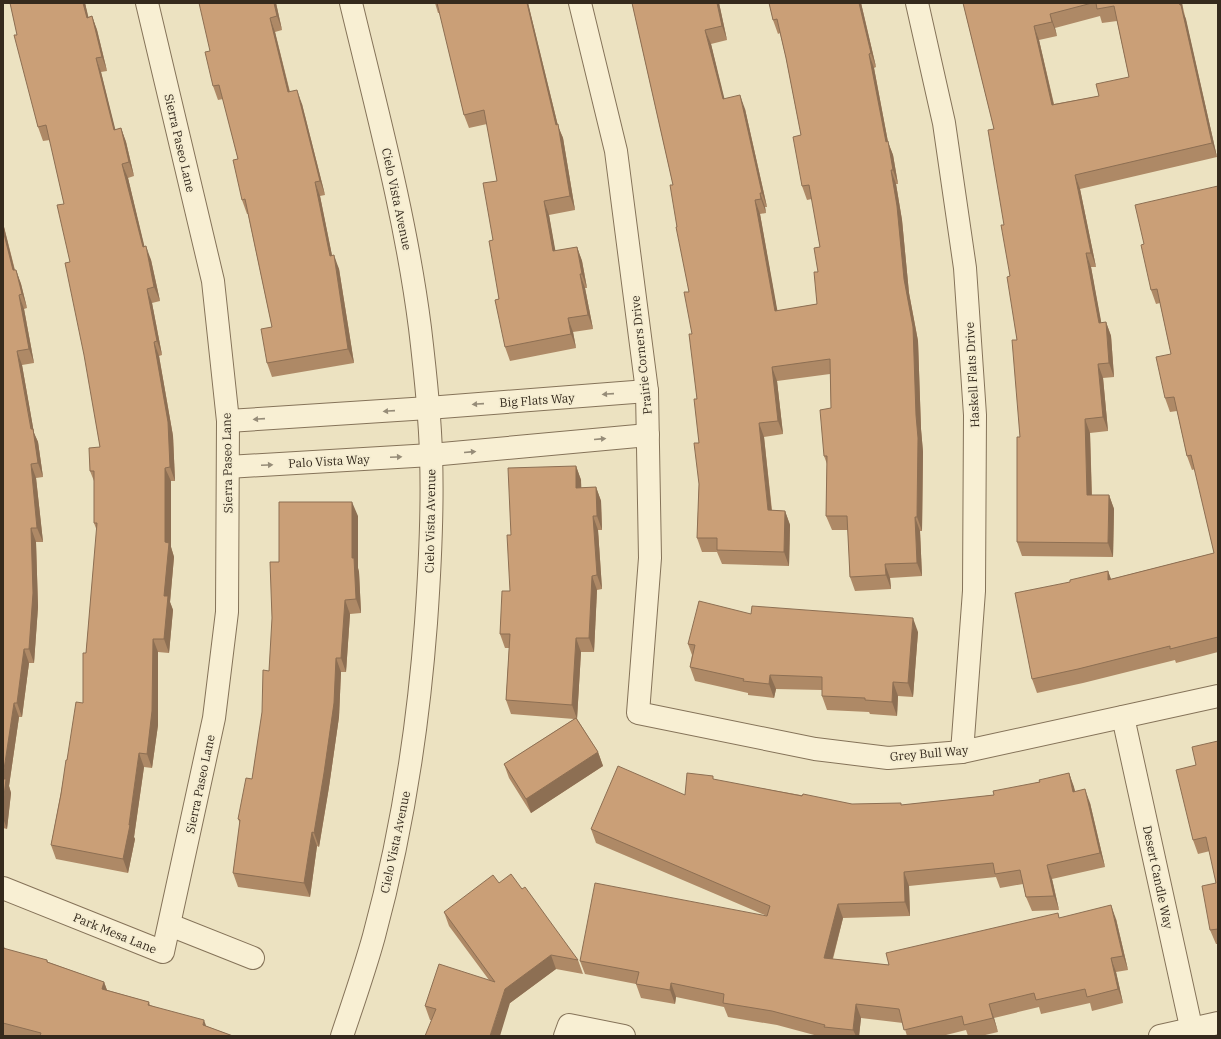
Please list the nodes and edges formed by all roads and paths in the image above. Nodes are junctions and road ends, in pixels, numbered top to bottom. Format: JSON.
{"nodes":[{"id":1,"x":147,"y":3,"type":"edge"},
{"id":2,"x":351,"y":3,"type":"edge"},
{"id":3,"x":580,"y":3,"type":"edge"},
{"id":4,"x":916,"y":3,"type":"edge"},
{"id":5,"x":647,"y":391,"type":"junction"},
{"id":6,"x":428,"y":408,"type":"junction"},
{"id":7,"x":228,"y":421,"type":"junction"},
{"id":8,"x":648,"y":435,"type":"junction"},
{"id":9,"x":431,"y":455,"type":"junction"},
{"id":10,"x":228,"y":467,"type":"junction"},
{"id":11,"x":1218,"y":696,"type":"edge"},
{"id":12,"x":638,"y":713,"type":"joint"},
{"id":13,"x":1123,"y":717,"type":"junction"},
{"id":14,"x":962,"y":752,"type":"junction"},
{"id":15,"x":3,"y":888,"type":"edge"},
{"id":16,"x":170,"y":925,"type":"junction"},
{"id":17,"x":254,"y":958,"type":"dead end"},
{"id":18,"x":1218,"y":1024,"type":"edge"},
{"id":19,"x":567,"y":1031,"type":"edge"},
{"id":20,"x":1192,"y":1033,"type":"edge"},
{"id":21,"x":342,"y":1036,"type":"edge"},
{"id":22,"x":624,"y":1036,"type":"edge"},
{"id":23,"x":1160,"y":1036,"type":"edge"}],
"edges":[{"from":1,"to":7,"type":"street","name":"Sierra Paseo Lane"},
{"from":2,"to":6,"type":"street","name":"Cielo Vista Avenue"},
{"from":3,"to":5,"type":"street","name":"Prairie Corners Drive"},
{"from":4,"to":14,"type":"street","name":"Haskell Flats Drive"},
{"from":5,"to":6,"type":"street","name":"Big Flats Way","one_way":true},
{"from":5,"to":8,"type":"street","name":"Prairie Corners Drive"},
{"from":6,"to":7,"type":"street","one_way":true},
{"from":6,"to":9,"type":"street","name":"Cielo Vista Avenue"},
{"from":7,"to":10,"type":"street","name":"Sierra Paseo Lane"},
{"from":9,"to":8,"type":"street","one_way":true},
{"from":8,"to":12,"type":"street","name":"Prairie Corners Drive"},
{"from":10,"to":9,"type":"street","name":"Palo Vista Way","one_way":true},
{"from":9,"to":21,"type":"street","name":"Cielo Vista Avenue"},
{"from":10,"to":16,"type":"street","name":"Sierra Paseo Lane"},
{"from":11,"to":13,"type":"street","name":"Grey Bull Way"},
{"from":12,"to":14,"type":"street","name":"Grey Bull Way"},
{"from":13,"to":14,"type":"street","name":"Grey Bull Way"},
{"from":13,"to":20,"type":"street","name":"Desert Candle Way"},
{"from":15,"to":16,"type":"street","name":"Park Mesa Lane"},
{"from":16,"to":17,"type":"street"},
{"from":18,"to":20,"type":"street"},
{"from":19,"to":22,"type":"street"},
{"from":20,"to":23,"type":"street"}]}
